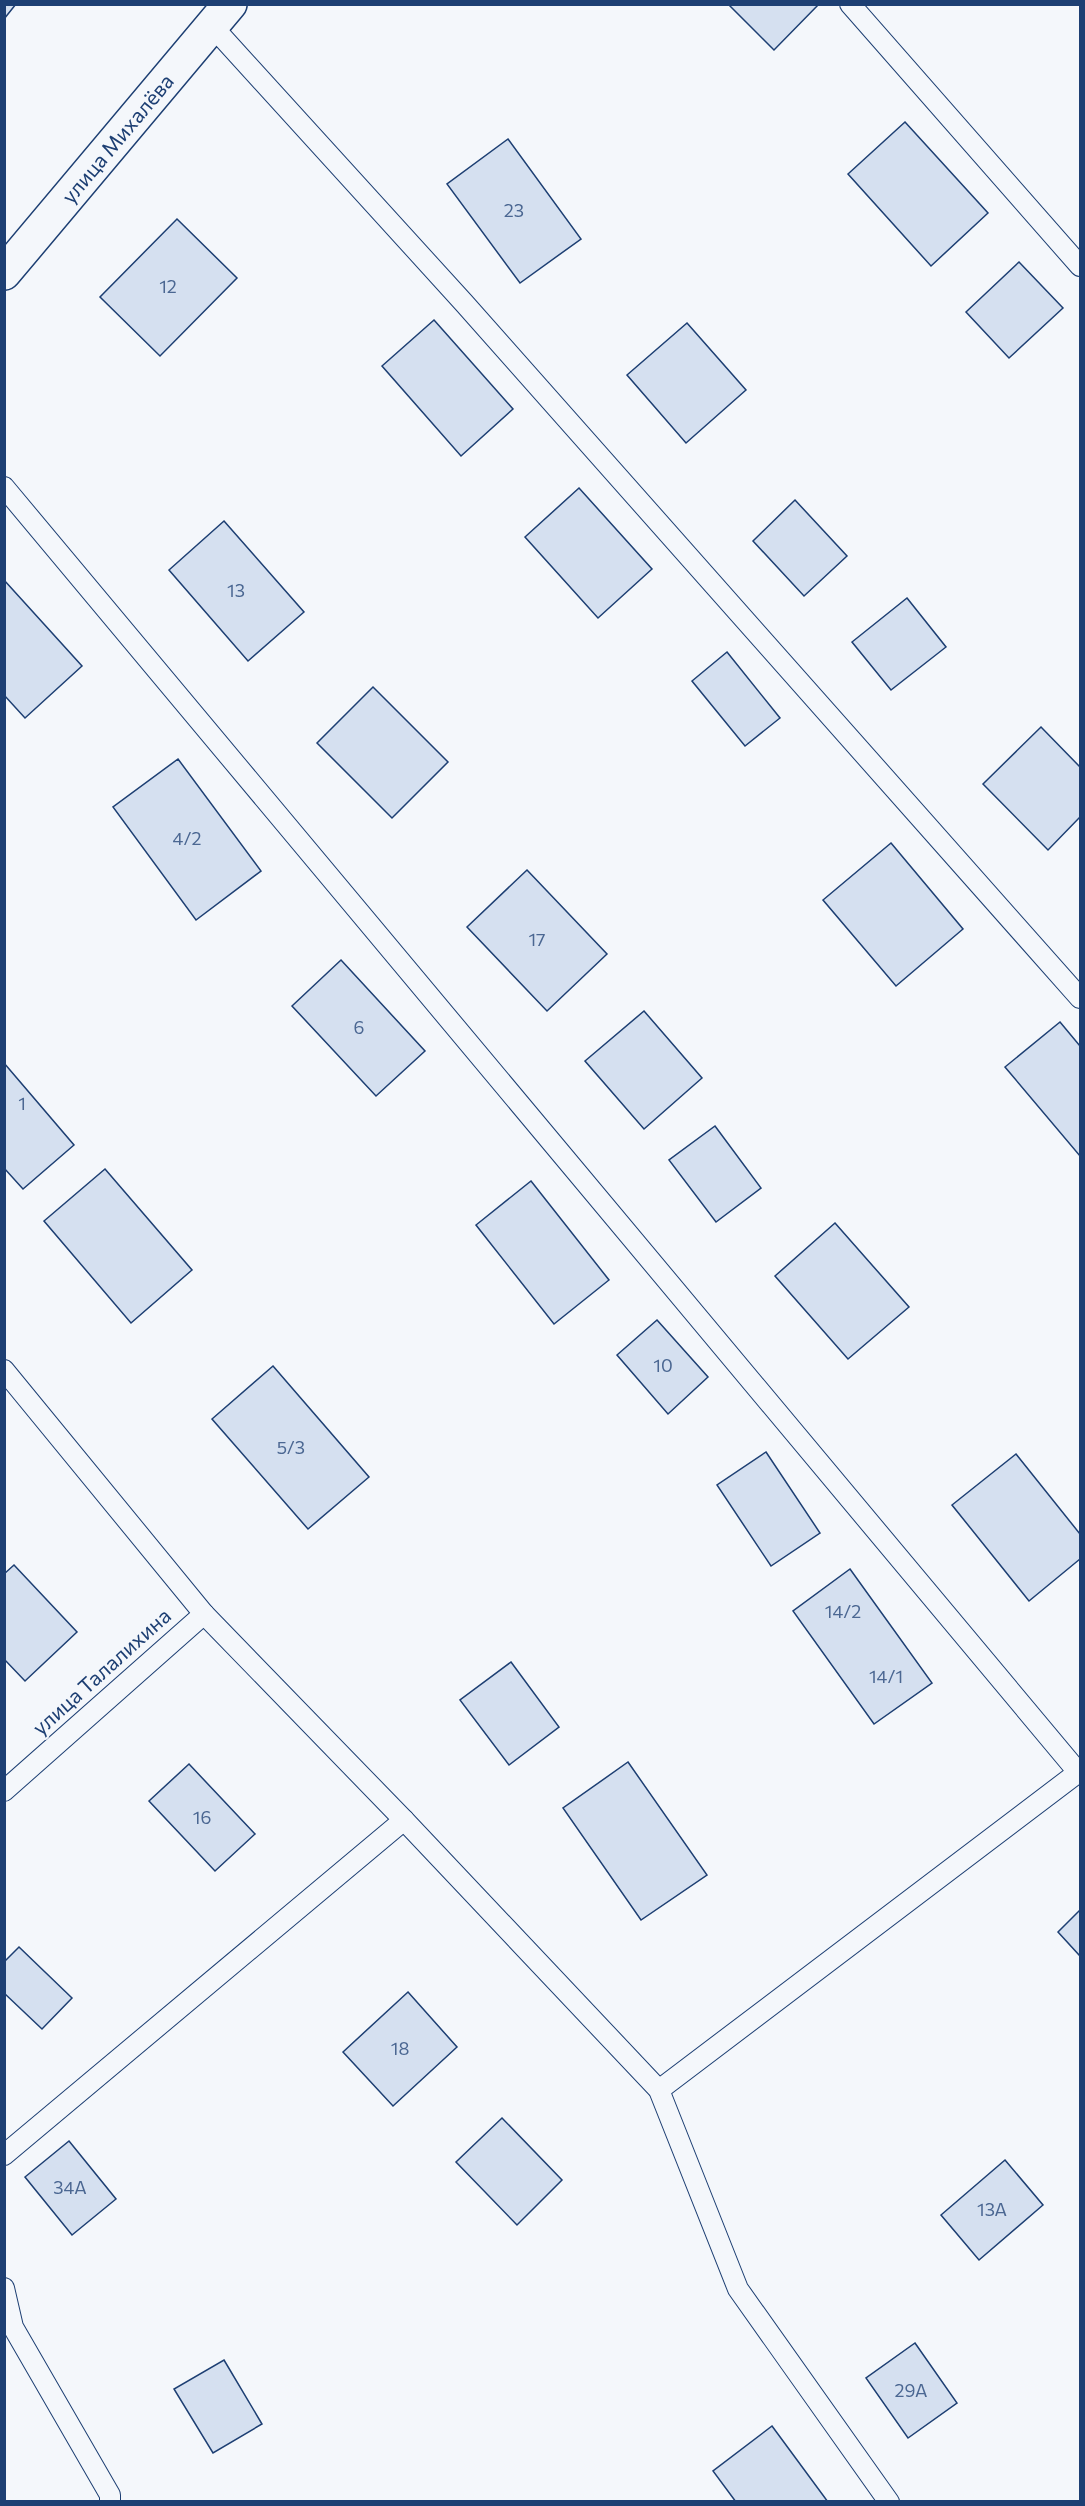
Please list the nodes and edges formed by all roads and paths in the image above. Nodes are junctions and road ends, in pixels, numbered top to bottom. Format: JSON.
{"nodes":[{"id":1,"x":850,"y":4,"type":"edge"},
{"id":2,"x":221,"y":16,"type":"edge"},
{"id":3,"x":1080,"y":266,"type":"edge"},
{"id":4,"x":4,"y":273,"type":"edge"},
{"id":5,"x":4,"y":487,"type":"edge"},
{"id":6,"x":1080,"y":998,"type":"edge"},
{"id":7,"x":4,"y":1370,"type":"edge"},
{"id":8,"x":204,"y":1614,"type":"junction"},
{"id":9,"x":1079,"y":1772,"type":"edge"},
{"id":10,"x":4,"y":1791,"type":"edge"},
{"id":11,"x":404,"y":1820,"type":"junction"},
{"id":12,"x":659,"y":2090,"type":"junction"},
{"id":13,"x":4,"y":2155,"type":"edge"},
{"id":14,"x":4,"y":2288,"type":"edge"},
{"id":15,"x":110,"y":2502,"type":"edge"},
{"id":16,"x":889,"y":2502,"type":"edge"}],
"edges":[{"from":1,"to":3,"type":"lane"},
{"from":2,"to":4,"type":"street","name":"улица Михалёва"},
{"from":2,"to":6,"type":"lane"},
{"from":5,"to":9,"type":"lane"},
{"from":7,"to":8,"type":"lane"},
{"from":8,"to":10,"type":"lane","name":"улица Талалихина"},
{"from":8,"to":11,"type":"lane"},
{"from":9,"to":12,"type":"lane"},
{"from":11,"to":12,"type":"lane"},
{"from":11,"to":13,"type":"lane"},
{"from":12,"to":16,"type":"lane"},
{"from":14,"to":15,"type":"lane"}]}
